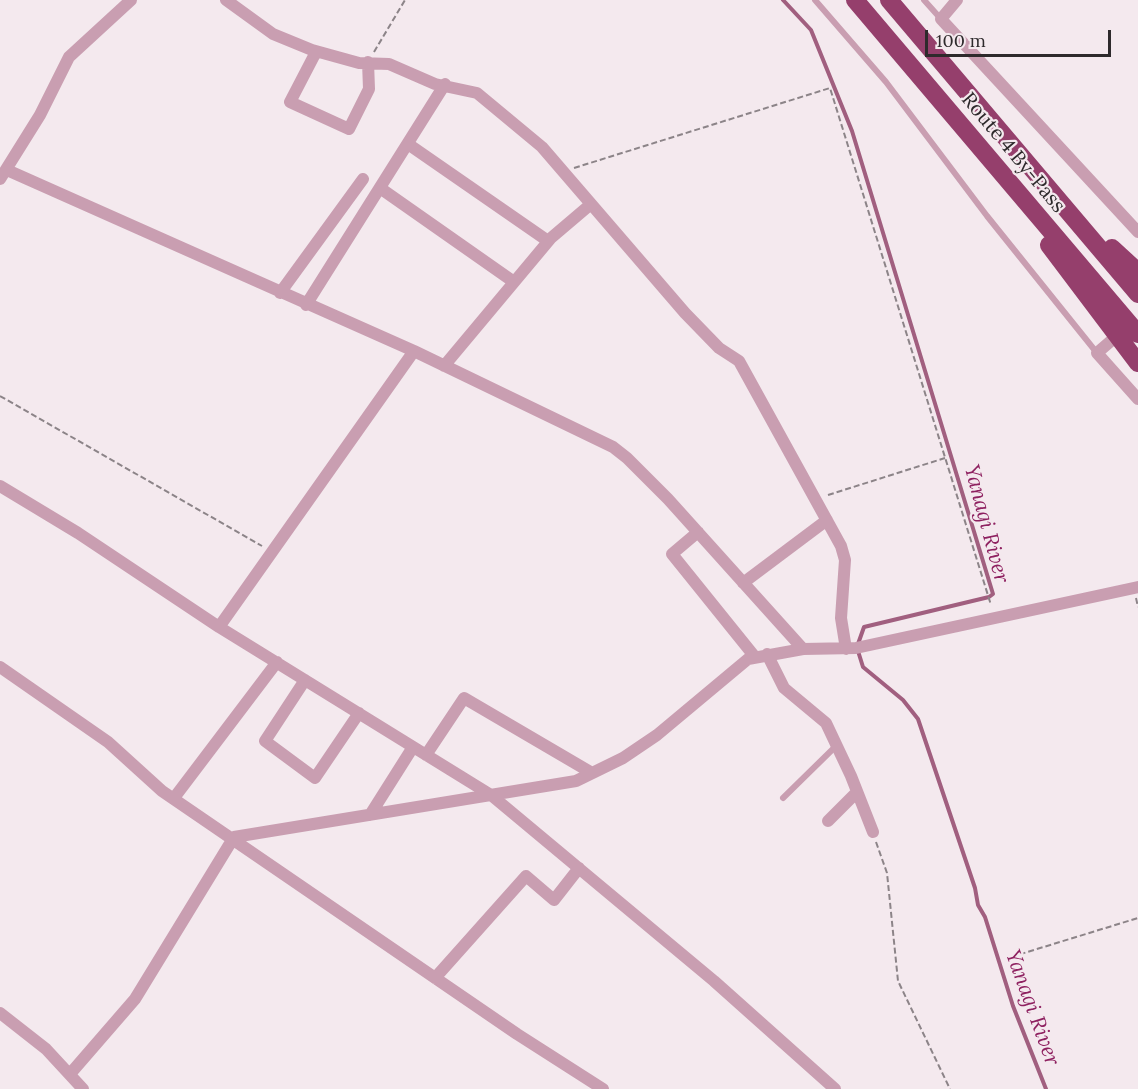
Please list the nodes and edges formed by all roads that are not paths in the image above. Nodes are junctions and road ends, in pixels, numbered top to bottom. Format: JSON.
{"nodes":[{"id":1,"x":131,"y":0,"type":"edge"},
{"id":2,"x":226,"y":0,"type":"edge"},
{"id":3,"x":815,"y":0,"type":"edge"},
{"id":4,"x":855,"y":0,"type":"edge"},
{"id":5,"x":889,"y":0,"type":"edge"},
{"id":6,"x":924,"y":0,"type":"edge"},
{"id":7,"x":957,"y":0,"type":"edge"},
{"id":8,"x":941,"y":20,"type":"junction"},
{"id":9,"x":316,"y":52,"type":"junction"},
{"id":10,"x":368,"y":62,"type":"junction"},
{"id":11,"x":445,"y":84,"type":"junction"},
{"id":12,"x":408,"y":144,"type":"junction"},
{"id":13,"x":988,"y":157,"type":"junction"},
{"id":14,"x":3,"y":175,"type":"edge"},
{"id":15,"x":363,"y":179,"type":"dead end"},
{"id":16,"x":380,"y":188,"type":"junction"},
{"id":17,"x":1052,"y":191,"type":"junction"},
{"id":18,"x":591,"y":204,"type":"junction"},
{"id":19,"x":1138,"y":232,"type":"edge"},
{"id":20,"x":548,"y":241,"type":"junction"},
{"id":21,"x":1138,"y":272,"type":"edge"},
{"id":22,"x":514,"y":282,"type":"junction"},
{"id":23,"x":280,"y":293,"type":"junction"},
{"id":24,"x":1138,"y":294,"type":"edge"},
{"id":25,"x":306,"y":305,"type":"junction"},
{"id":26,"x":1138,"y":334,"type":"edge"},
{"id":27,"x":1112,"y":340,"type":"dead end"},
{"id":28,"x":414,"y":351,"type":"junction"},
{"id":29,"x":1097,"y":353,"type":"junction"},
{"id":30,"x":1138,"y":363,"type":"edge"},
{"id":31,"x":444,"y":366,"type":"junction"},
{"id":32,"x":1138,"y":399,"type":"edge"},
{"id":33,"x":0,"y":486,"type":"edge"},
{"id":34,"x":827,"y":520,"type":"junction"},
{"id":35,"x":698,"y":532,"type":"junction"},
{"id":36,"x":743,"y":583,"type":"junction"},
{"id":37,"x":1138,"y":588,"type":"edge"},
{"id":38,"x":219,"y":627,"type":"junction"},
{"id":39,"x":803,"y":649,"type":"junction"},
{"id":40,"x":846,"y":649,"type":"junction"},
{"id":41,"x":767,"y":654,"type":"junction"},
{"id":42,"x":755,"y":657,"type":"junction"},
{"id":43,"x":277,"y":662,"type":"junction"},
{"id":44,"x":0,"y":667,"type":"edge"},
{"id":45,"x":305,"y":680,"type":"junction"},
{"id":46,"x":359,"y":713,"type":"junction"},
{"id":47,"x":836,"y":745,"type":"junction"},
{"id":48,"x":413,"y":747,"type":"junction"},
{"id":49,"x":426,"y":755,"type":"junction"},
{"id":50,"x":592,"y":773,"type":"junction"},
{"id":51,"x":857,"y":792,"type":"junction"},
{"id":52,"x":491,"y":795,"type":"junction"},
{"id":53,"x":174,"y":798,"type":"junction"},
{"id":54,"x":783,"y":798,"type":"dead end"},
{"id":55,"x":370,"y":815,"type":"junction"},
{"id":56,"x":828,"y":822,"type":"dead end"},
{"id":57,"x":873,"y":832,"type":"road end"},
{"id":58,"x":234,"y":837,"type":"junction"},
{"id":59,"x":579,"y":868,"type":"junction"},
{"id":60,"x":435,"y":978,"type":"junction"},
{"id":61,"x":0,"y":1014,"type":"edge"},
{"id":62,"x":70,"y":1074,"type":"junction"},
{"id":63,"x":83,"y":1089,"type":"edge"},
{"id":64,"x":603,"y":1089,"type":"edge"},
{"id":65,"x":835,"y":1089,"type":"edge"}],
"edges":[{"from":1,"to":14,"type":"street"},
{"from":2,"to":9,"type":"street"},
{"from":3,"to":29,"type":"lane"},
{"from":4,"to":13,"type":"highway","name":"Route 4 By-Pass"},
{"from":5,"to":17,"type":"highway","name":"Route 4 By-Pass"},
{"from":6,"to":8,"type":"lane"},
{"from":7,"to":8,"type":"street"},
{"from":8,"to":19,"type":"street"},
{"from":9,"to":10,"type":"street"},
{"from":9,"to":10,"type":"street"},
{"from":10,"to":11,"type":"street"},
{"from":11,"to":12,"type":"street"},
{"from":11,"to":18,"type":"street"},
{"from":12,"to":16,"type":"street"},
{"from":12,"to":20,"type":"street"},
{"from":13,"to":26,"type":"highway","name":"Route 4 By-Pass"},
{"from":13,"to":30,"type":"highway"},
{"from":14,"to":23,"type":"street"},
{"from":15,"to":23,"type":"street"},
{"from":16,"to":22,"type":"street"},
{"from":16,"to":25,"type":"street"},
{"from":17,"to":21,"type":"highway"},
{"from":17,"to":24,"type":"highway","name":"Route 4 By-Pass"},
{"from":18,"to":20,"type":"street"},
{"from":18,"to":34,"type":"street"},
{"from":20,"to":22,"type":"street"},
{"from":22,"to":31,"type":"street"},
{"from":23,"to":25,"type":"street"},
{"from":25,"to":28,"type":"street"},
{"from":27,"to":29,"type":"street"},
{"from":28,"to":31,"type":"street"},
{"from":28,"to":38,"type":"street"},
{"from":29,"to":32,"type":"street"},
{"from":31,"to":35,"type":"street"},
{"from":33,"to":38,"type":"street"},
{"from":34,"to":36,"type":"street"},
{"from":34,"to":40,"type":"street"},
{"from":35,"to":36,"type":"street"},
{"from":35,"to":42,"type":"street"},
{"from":36,"to":39,"type":"street"},
{"from":37,"to":40,"type":"street"},
{"from":38,"to":43,"type":"street"},
{"from":39,"to":40,"type":"street"},
{"from":39,"to":41,"type":"street"},
{"from":41,"to":42,"type":"street"},
{"from":41,"to":47,"type":"street"},
{"from":42,"to":50,"type":"street"},
{"from":43,"to":45,"type":"street"},
{"from":43,"to":53,"type":"street"},
{"from":44,"to":53,"type":"street"},
{"from":45,"to":46,"type":"street"},
{"from":45,"to":46,"type":"street"},
{"from":46,"to":48,"type":"street"},
{"from":47,"to":51,"type":"street"},
{"from":47,"to":54,"type":"lane"},
{"from":48,"to":49,"type":"street"},
{"from":48,"to":55,"type":"street"},
{"from":49,"to":50,"type":"street"},
{"from":49,"to":52,"type":"street"},
{"from":50,"to":52,"type":"street"},
{"from":51,"to":56,"type":"street"},
{"from":51,"to":57,"type":"street"},
{"from":52,"to":55,"type":"street"},
{"from":52,"to":59,"type":"street"},
{"from":53,"to":58,"type":"street"},
{"from":55,"to":58,"type":"street"},
{"from":58,"to":60,"type":"street"},
{"from":58,"to":62,"type":"street"},
{"from":59,"to":60,"type":"street"},
{"from":59,"to":65,"type":"street"},
{"from":60,"to":64,"type":"street"},
{"from":61,"to":62,"type":"street"},
{"from":62,"to":63,"type":"street"}]}
